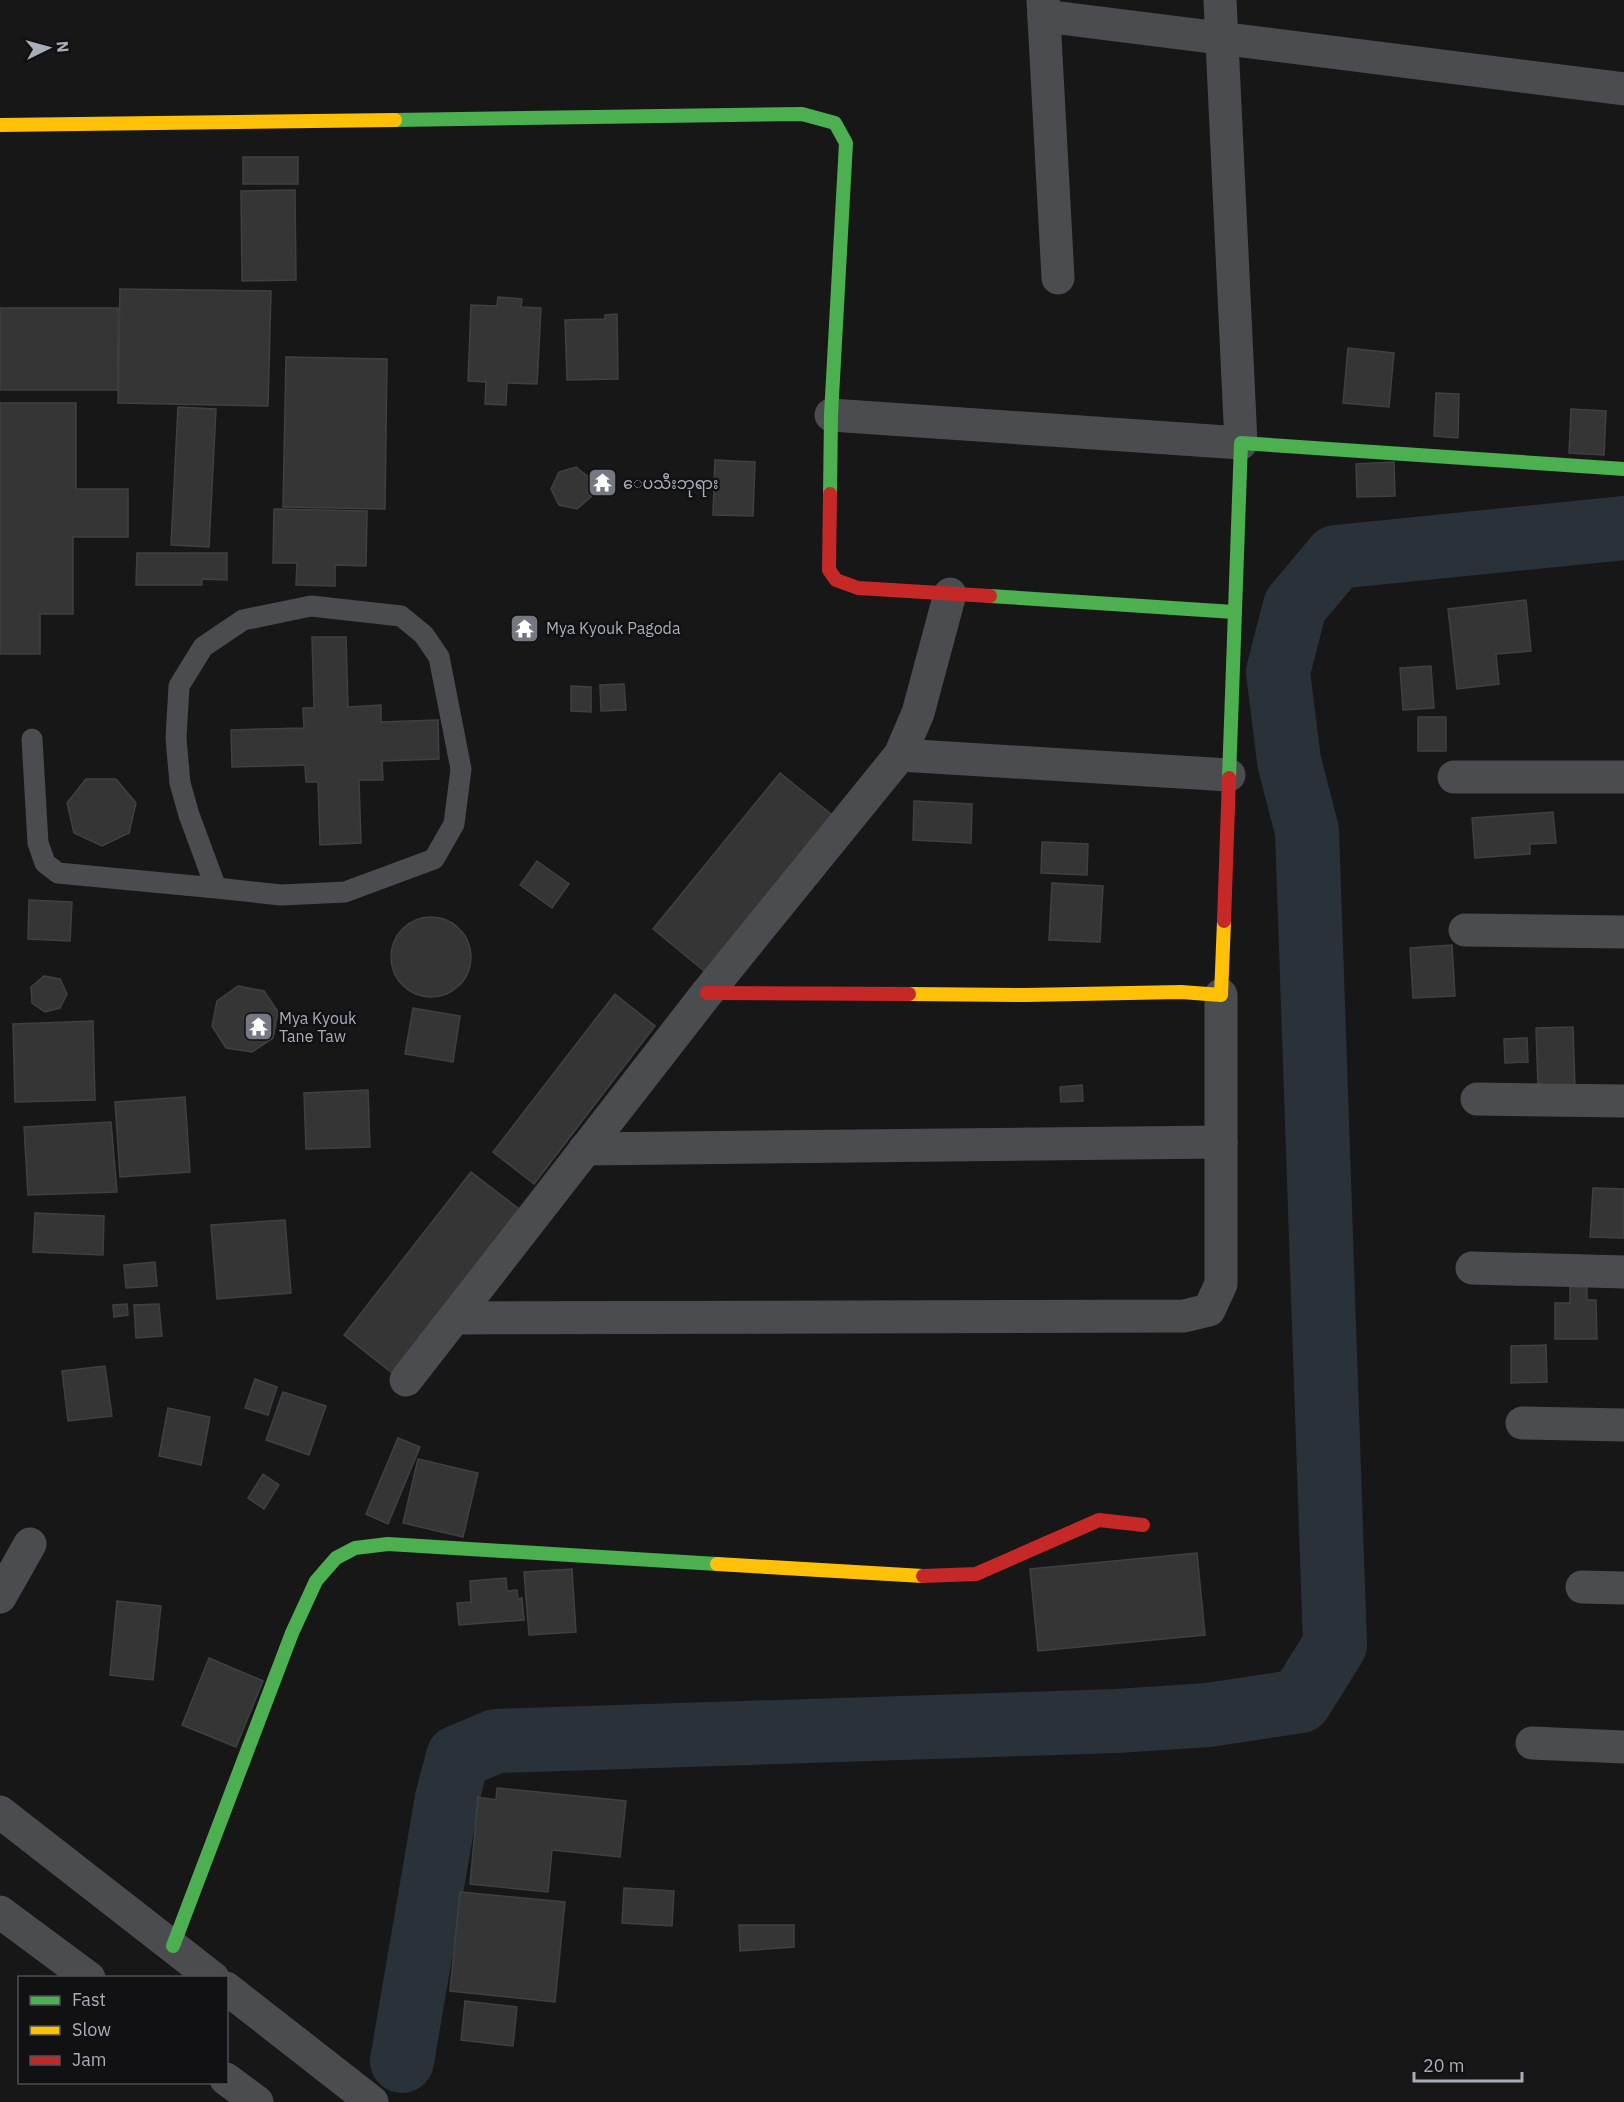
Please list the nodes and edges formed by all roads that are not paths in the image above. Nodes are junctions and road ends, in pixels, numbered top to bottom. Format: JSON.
{"nodes":[{"id":1,"x":1220,"y":0,"type":"edge"},
{"id":2,"x":1043,"y":8,"type":"edge"},
{"id":3,"x":1222,"y":39,"type":"junction"},
{"id":4,"x":1624,"y":89,"type":"edge"},
{"id":5,"x":0,"y":125,"type":"edge"},
{"id":6,"x":1058,"y":278,"type":"dead end"},
{"id":7,"x":831,"y":415,"type":"junction"},
{"id":8,"x":1241,"y":443,"type":"junction"},
{"id":9,"x":1624,"y":469,"type":"edge"},
{"id":10,"x":950,"y":594,"type":"junction"},
{"id":11,"x":1234,"y":612,"type":"junction"},
{"id":12,"x":33,"y":739,"type":"dead end"},
{"id":13,"x":900,"y":755,"type":"junction"},
{"id":14,"x":1229,"y":775,"type":"junction"},
{"id":15,"x":1454,"y":777,"type":"dead end"},
{"id":16,"x":1624,"y":777,"type":"edge"},
{"id":17,"x":216,"y":888,"type":"junction"},
{"id":18,"x":1465,"y":930,"type":"dead end"},
{"id":19,"x":1624,"y":932,"type":"edge"},
{"id":20,"x":707,"y":993,"type":"junction"},
{"id":21,"x":1221,"y":996,"type":"junction"},
{"id":22,"x":1477,"y":1099,"type":"dead end"},
{"id":23,"x":1624,"y":1101,"type":"edge"},
{"id":24,"x":1221,"y":1142,"type":"junction"},
{"id":25,"x":585,"y":1149,"type":"junction"},
{"id":26,"x":1472,"y":1268,"type":"dead end"},
{"id":27,"x":1624,"y":1272,"type":"edge"},
{"id":28,"x":454,"y":1318,"type":"junction"},
{"id":29,"x":406,"y":1380,"type":"dead end"},
{"id":30,"x":1522,"y":1423,"type":"dead end"},
{"id":31,"x":1624,"y":1425,"type":"edge"},
{"id":32,"x":1143,"y":1525,"type":"dead end"},
{"id":33,"x":30,"y":1544,"type":"dead end"},
{"id":34,"x":1582,"y":1587,"type":"dead end"},
{"id":35,"x":1624,"y":1588,"type":"edge"},
{"id":36,"x":0,"y":1597,"type":"edge"},
{"id":37,"x":1532,"y":1743,"type":"dead end"},
{"id":38,"x":1624,"y":1747,"type":"edge"},
{"id":39,"x":0,"y":1812,"type":"edge"},
{"id":40,"x":0,"y":1912,"type":"edge"},
{"id":41,"x":173,"y":1946,"type":"junction"},
{"id":42,"x":88,"y":1976,"type":"edge"},
{"id":43,"x":209,"y":1976,"type":"edge"},
{"id":44,"x":228,"y":1991,"type":"edge"},
{"id":45,"x":228,"y":2080,"type":"edge"},
{"id":46,"x":257,"y":2102,"type":"edge"},
{"id":47,"x":372,"y":2102,"type":"edge"}],
"edges":[{"from":1,"to":3,"type":"street"},
{"from":2,"to":3,"type":"street"},
{"from":2,"to":6,"type":"street"},
{"from":3,"to":4,"type":"street"},
{"from":3,"to":8,"type":"street"},
{"from":5,"to":7,"type":"street"},
{"from":7,"to":8,"type":"street"},
{"from":7,"to":10,"type":"street"},
{"from":8,"to":9,"type":"street"},
{"from":8,"to":11,"type":"street"},
{"from":10,"to":11,"type":"street"},
{"from":10,"to":13,"type":"street"},
{"from":11,"to":14,"type":"street"},
{"from":12,"to":17,"type":"lane"},
{"from":13,"to":14,"type":"street"},
{"from":13,"to":20,"type":"street"},
{"from":14,"to":21,"type":"street"},
{"from":15,"to":16,"type":"street"},
{"from":17,"to":17,"type":"lane"},
{"from":18,"to":19,"type":"street"},
{"from":20,"to":21,"type":"street"},
{"from":20,"to":25,"type":"street"},
{"from":21,"to":24,"type":"street"},
{"from":22,"to":23,"type":"street"},
{"from":24,"to":25,"type":"street"},
{"from":24,"to":28,"type":"street"},
{"from":25,"to":28,"type":"street"},
{"from":26,"to":27,"type":"street"},
{"from":28,"to":29,"type":"street"},
{"from":30,"to":31,"type":"street"},
{"from":32,"to":41,"type":"street"},
{"from":33,"to":36,"type":"street"},
{"from":34,"to":35,"type":"street"},
{"from":37,"to":38,"type":"street"},
{"from":39,"to":41,"type":"street"},
{"from":40,"to":42,"type":"street"},
{"from":41,"to":43,"type":"street"},
{"from":44,"to":47,"type":"street"},
{"from":45,"to":46,"type":"street"}]}
